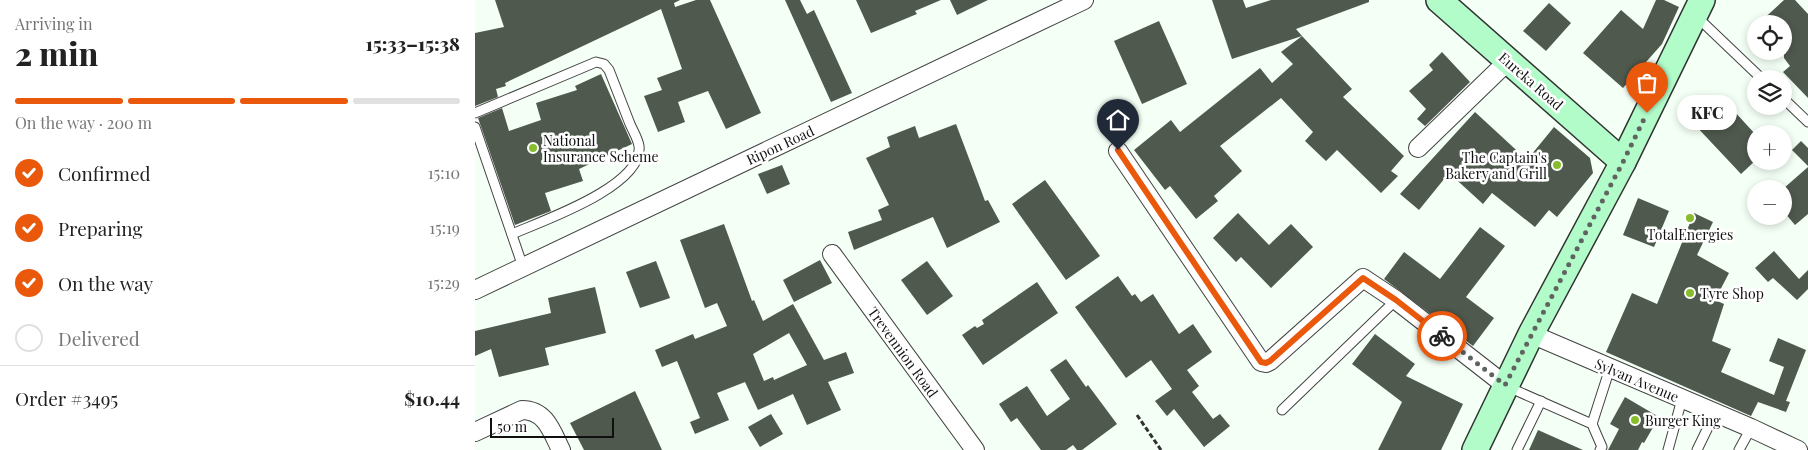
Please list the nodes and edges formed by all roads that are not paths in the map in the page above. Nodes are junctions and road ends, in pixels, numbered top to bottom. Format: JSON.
{"nodes":[{"id":1,"x":1084,"y":0,"type":"edge"},
{"id":2,"x":1439,"y":0,"type":"edge"},
{"id":3,"x":1698,"y":7,"type":"edge"},
{"id":4,"x":1508,"y":60,"type":"junction"},
{"id":5,"x":1754,"y":70,"type":"edge"},
{"id":6,"x":1792,"y":107,"type":"edge"},
{"id":7,"x":475,"y":113,"type":"edge"},
{"id":8,"x":1808,"y":122,"type":"edge"},
{"id":9,"x":475,"y":127,"type":"edge"},
{"id":10,"x":1418,"y":148,"type":"dead end"},
{"id":11,"x":1118,"y":150,"type":"dead end"},
{"id":12,"x":1623,"y":162,"type":"junction"},
{"id":13,"x":512,"y":234,"type":"junction"},
{"id":14,"x":832,"y":254,"type":"dead end"},
{"id":15,"x":523,"y":267,"type":"junction"},
{"id":16,"x":475,"y":290,"type":"edge"},
{"id":17,"x":1396,"y":300,"type":"junction"},
{"id":18,"x":1531,"y":334,"type":"junction"},
{"id":19,"x":1610,"y":368,"type":"junction"},
{"id":20,"x":1505,"y":385,"type":"junction"},
{"id":21,"x":1682,"y":399,"type":"junction"},
{"id":22,"x":1541,"y":401,"type":"junction"},
{"id":23,"x":1282,"y":410,"type":"dead end"},
{"id":24,"x":1715,"y":413,"type":"junction"},
{"id":25,"x":1592,"y":424,"type":"junction"},
{"id":26,"x":1751,"y":428,"type":"junction"},
{"id":27,"x":475,"y":432,"type":"edge"},
{"id":28,"x":1479,"y":446,"type":"edge"},
{"id":29,"x":561,"y":450,"type":"edge"},
{"id":30,"x":975,"y":450,"type":"edge"},
{"id":31,"x":1517,"y":450,"type":"edge"},
{"id":32,"x":1600,"y":450,"type":"edge"},
{"id":33,"x":1668,"y":450,"type":"edge"},
{"id":34,"x":1697,"y":450,"type":"edge"},
{"id":35,"x":1739,"y":450,"type":"edge"},
{"id":36,"x":1798,"y":450,"type":"edge"}],
"edges":[{"from":1,"to":15,"type":"street","name":"Ripon Road"},
{"from":2,"to":4,"type":"main road","name":"Eureka Road"},
{"from":3,"to":5,"type":"lane"},
{"from":3,"to":12,"type":"main road"},
{"from":4,"to":10,"type":"street"},
{"from":4,"to":12,"type":"main road","name":"Eureka Road"},
{"from":6,"to":8,"type":"lane"},
{"from":7,"to":13,"type":"lane"},
{"from":9,"to":13,"type":"lane"},
{"from":11,"to":17,"type":"street"},
{"from":12,"to":18,"type":"main road"},
{"from":13,"to":15,"type":"lane"},
{"from":14,"to":30,"type":"street","name":"Trevennion Road"},
{"from":15,"to":16,"type":"street","name":"Ripon Road"},
{"from":17,"to":20,"type":"street"},
{"from":17,"to":23,"type":"lane"},
{"from":18,"to":19,"type":"street","name":"Sylvan Avenue"},
{"from":18,"to":20,"type":"main road"},
{"from":19,"to":21,"type":"street","name":"Sylvan Avenue"},
{"from":19,"to":25,"type":"lane"},
{"from":20,"to":22,"type":"lane"},
{"from":20,"to":28,"type":"main road"},
{"from":21,"to":24,"type":"street","name":"Sylvan Avenue"},
{"from":21,"to":33,"type":"lane"},
{"from":22,"to":25,"type":"lane"},
{"from":22,"to":31,"type":"lane"},
{"from":24,"to":26,"type":"street","name":"Sylvan Avenue"},
{"from":24,"to":34,"type":"lane"},
{"from":25,"to":32,"type":"lane"},
{"from":26,"to":35,"type":"lane"},
{"from":26,"to":36,"type":"street","name":"Sylvan Avenue"},
{"from":27,"to":29,"type":"street"}]}
